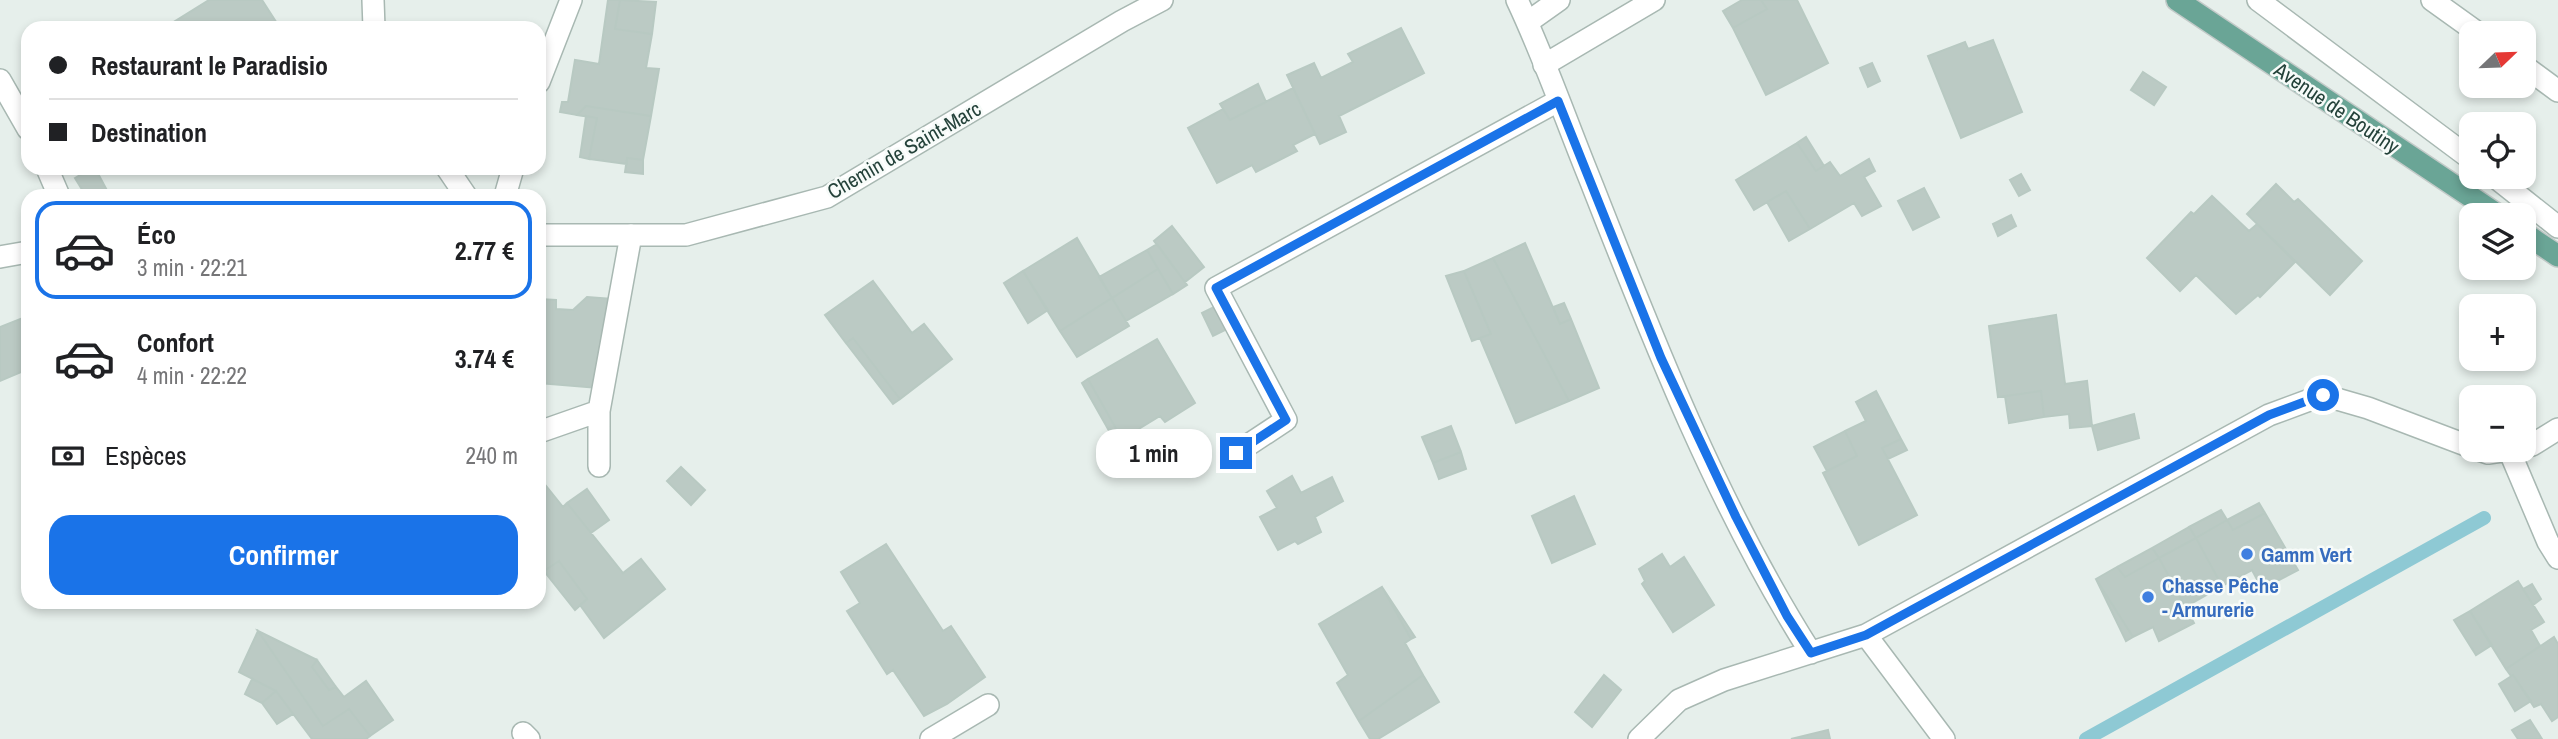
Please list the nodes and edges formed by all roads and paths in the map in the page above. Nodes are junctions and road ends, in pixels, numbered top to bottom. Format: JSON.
{"nodes":[{"id":1,"x":373,"y":0,"type":"edge"},
{"id":2,"x":571,"y":0,"type":"edge"},
{"id":3,"x":1162,"y":0,"type":"edge"},
{"id":4,"x":1517,"y":0,"type":"edge"},
{"id":5,"x":1559,"y":0,"type":"edge"},
{"id":6,"x":1654,"y":0,"type":"edge"},
{"id":7,"x":2258,"y":0,"type":"edge"},
{"id":8,"x":2432,"y":0,"type":"edge"},
{"id":9,"x":2186,"y":3,"type":"edge"},
{"id":10,"x":374,"y":21,"type":"edge"},
{"id":11,"x":2461,"y":21,"type":"edge"},
{"id":12,"x":1528,"y":22,"type":"junction"},
{"id":13,"x":546,"y":64,"type":"edge"},
{"id":14,"x":1544,"y":65,"type":"junction"},
{"id":15,"x":2536,"y":75,"type":"edge"},
{"id":16,"x":0,"y":80,"type":"edge"},
{"id":17,"x":2558,"y":91,"type":"edge"},
{"id":18,"x":1558,"y":101,"type":"junction"},
{"id":19,"x":21,"y":117,"type":"edge"},
{"id":20,"x":2459,"y":150,"type":"edge"},
{"id":21,"x":2510,"y":189,"type":"edge"},
{"id":22,"x":2480,"y":203,"type":"edge"},
{"id":23,"x":2558,"y":227,"type":"edge"},
{"id":24,"x":546,"y":235,"type":"edge"},
{"id":25,"x":631,"y":235,"type":"junction"},
{"id":26,"x":2536,"y":241,"type":"edge"},
{"id":27,"x":21,"y":253,"type":"edge"},
{"id":28,"x":2558,"y":256,"type":"edge"},
{"id":29,"x":0,"y":257,"type":"edge"},
{"id":30,"x":599,"y":411,"type":"junction"},
{"id":31,"x":2558,"y":429,"type":"edge"},
{"id":32,"x":546,"y":430,"type":"edge"},
{"id":33,"x":2459,"y":442,"type":"edge"},
{"id":34,"x":2536,"y":443,"type":"edge"},
{"id":35,"x":1236,"y":453,"type":"dead end"},
{"id":36,"x":2514,"y":462,"type":"edge"},
{"id":37,"x":599,"y":466,"type":"dead end"},
{"id":38,"x":2558,"y":558,"type":"edge"},
{"id":39,"x":1866,"y":635,"type":"junction"},
{"id":40,"x":1811,"y":653,"type":"junction"},
{"id":41,"x":988,"y":705,"type":"dead end"},
{"id":42,"x":931,"y":739,"type":"edge"},
{"id":43,"x":1639,"y":739,"type":"edge"},
{"id":44,"x":1944,"y":739,"type":"edge"}],
"edges":[{"from":1,"to":10,"type":"street"},
{"from":2,"to":13,"type":"street"},
{"from":3,"to":25,"type":"street","name":"Chemin de Saint-Marc"},
{"from":4,"to":12,"type":"street"},
{"from":5,"to":12,"type":"street"},
{"from":6,"to":14,"type":"street"},
{"from":7,"to":20,"type":"street"},
{"from":8,"to":11,"type":"street"},
{"from":9,"to":22,"type":"main road","name":"Avenue de Boutiny"},
{"from":12,"to":14,"type":"street"},
{"from":14,"to":18,"type":"street"},
{"from":15,"to":17,"type":"street"},
{"from":16,"to":19,"type":"street"},
{"from":18,"to":35,"type":"street"},
{"from":18,"to":40,"type":"street"},
{"from":21,"to":23,"type":"street"},
{"from":24,"to":25,"type":"street","name":"Chemin de Saint-Marc"},
{"from":25,"to":30,"type":"street"},
{"from":26,"to":28,"type":"main road"},
{"from":27,"to":29,"type":"street"},
{"from":30,"to":32,"type":"street"},
{"from":30,"to":37,"type":"street"},
{"from":31,"to":34,"type":"street"},
{"from":33,"to":39,"type":"street"},
{"from":36,"to":38,"type":"street"},
{"from":39,"to":40,"type":"street"},
{"from":39,"to":44,"type":"street"},
{"from":40,"to":43,"type":"street"},
{"from":41,"to":42,"type":"street"}]}
